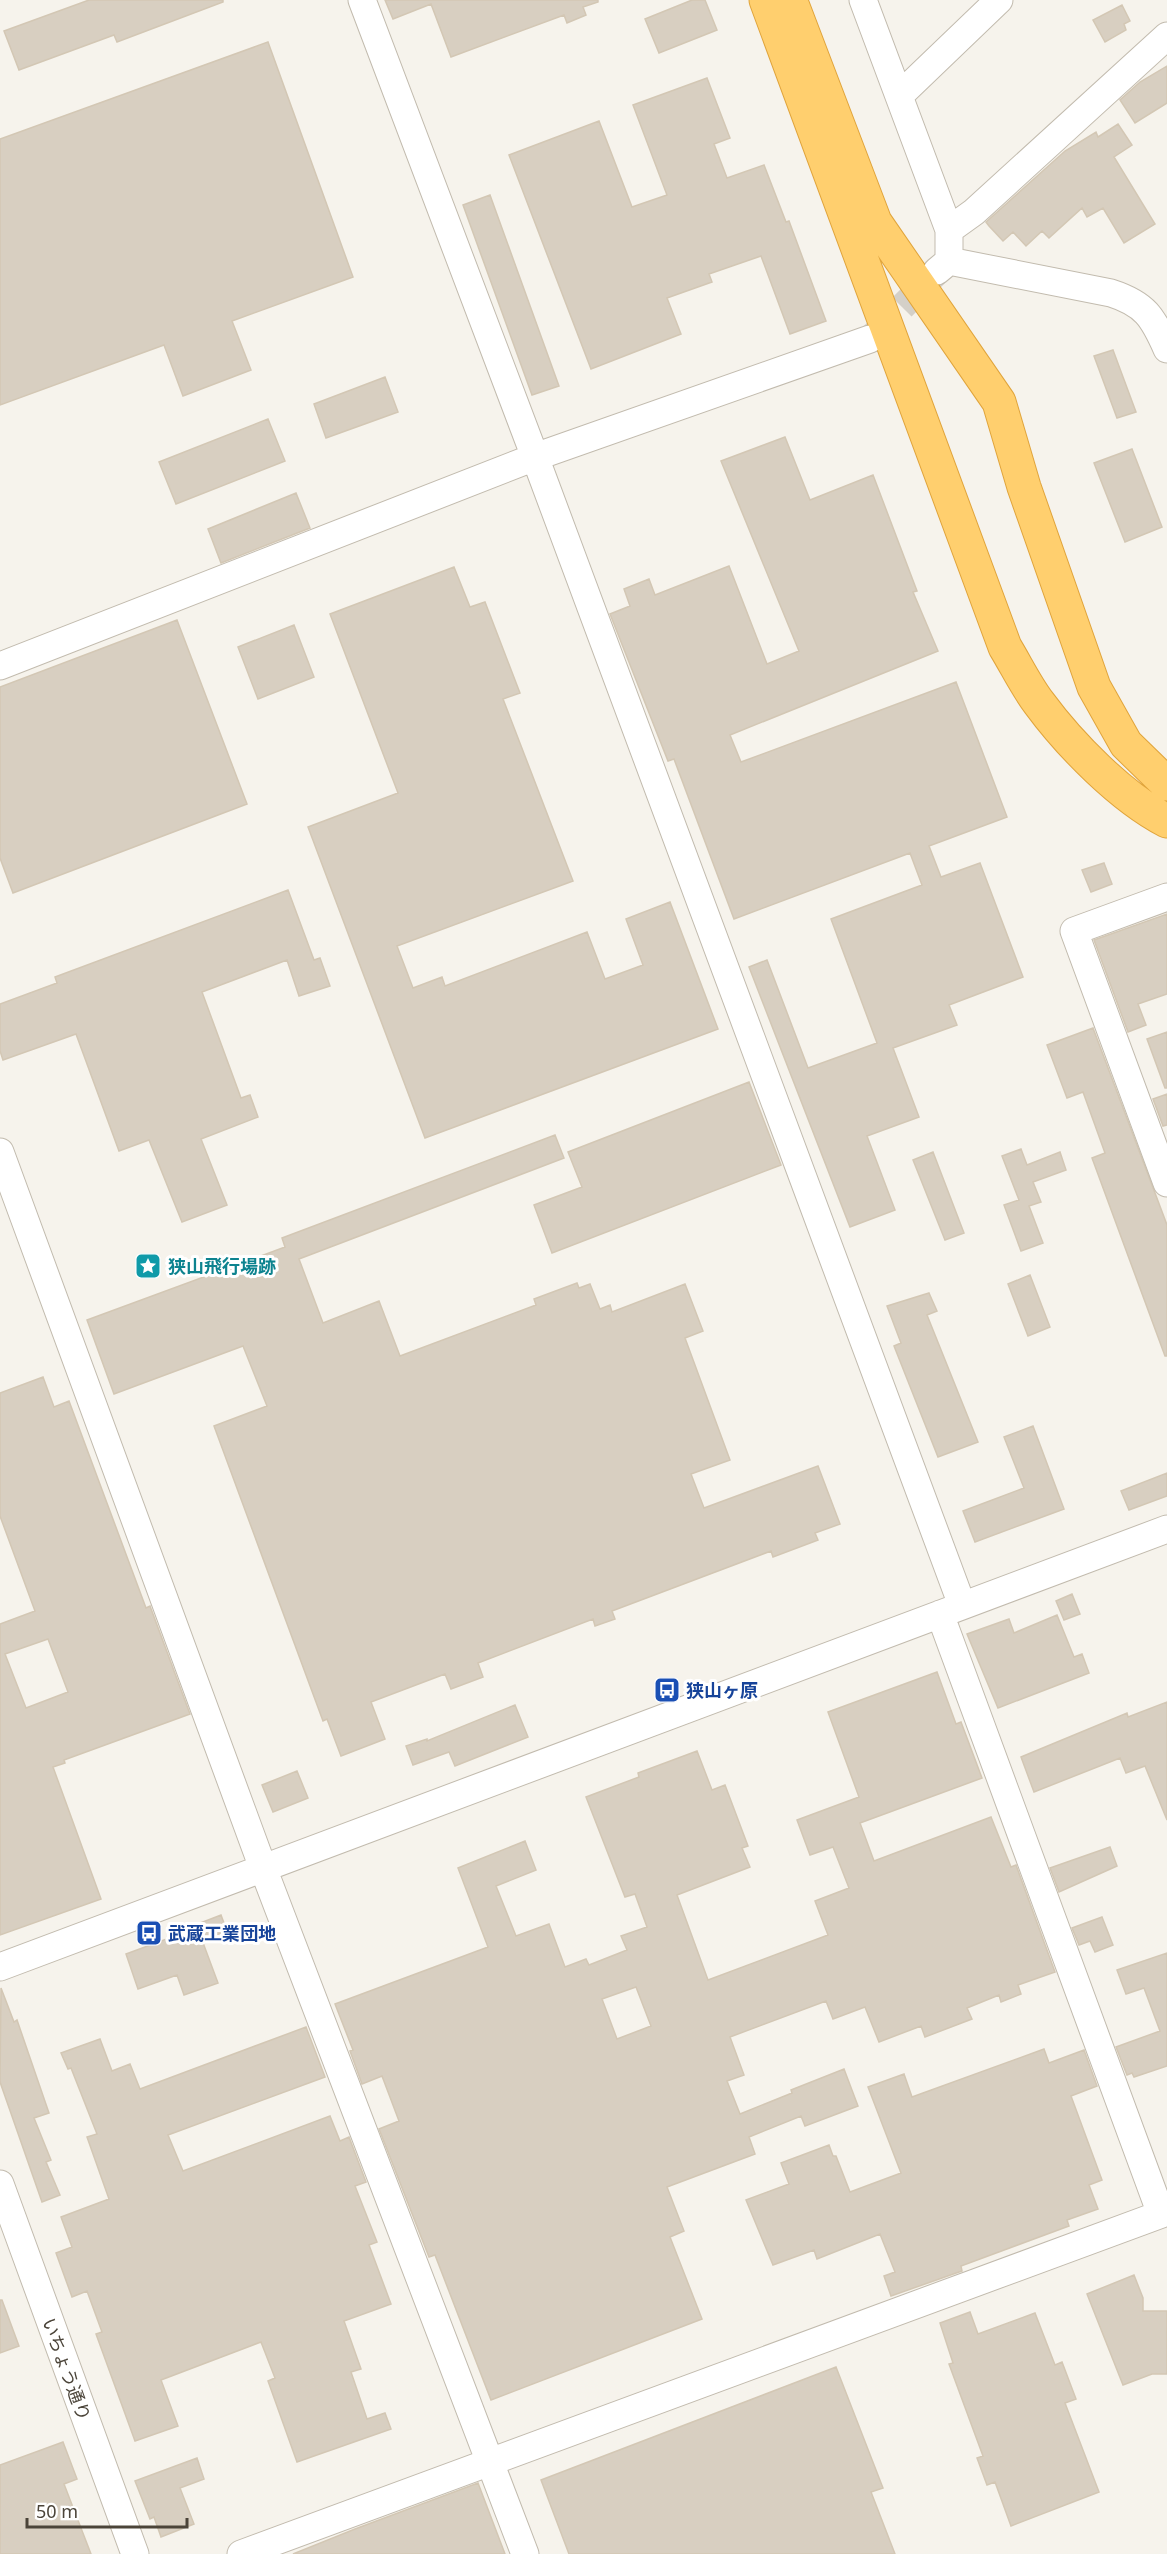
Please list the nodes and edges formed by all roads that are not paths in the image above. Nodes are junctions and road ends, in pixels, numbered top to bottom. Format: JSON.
{"nodes":[{"id":1,"x":362,"y":0,"type":"edge"},
{"id":2,"x":766,"y":0,"type":"edge"},
{"id":3,"x":790,"y":0,"type":"edge"},
{"id":4,"x":863,"y":0,"type":"edge"},
{"id":5,"x":999,"y":0,"type":"edge"},
{"id":6,"x":1167,"y":36,"type":"edge"},
{"id":7,"x":899,"y":96,"type":"junction"},
{"id":8,"x":949,"y":230,"type":"junction"},
{"id":9,"x":870,"y":339,"type":"tunnel mouth"},
{"id":10,"x":1167,"y":349,"type":"edge"},
{"id":11,"x":535,"y":457,"type":"junction"},
{"id":12,"x":0,"y":666,"type":"edge"},
{"id":13,"x":1167,"y":784,"type":"edge"},
{"id":14,"x":1167,"y":821,"type":"edge"},
{"id":15,"x":1167,"y":897,"type":"edge"},
{"id":16,"x":0,"y":1152,"type":"edge"},
{"id":17,"x":1167,"y":1184,"type":"edge"},
{"id":18,"x":1167,"y":1529,"type":"edge"},
{"id":19,"x":951,"y":1610,"type":"junction"},
{"id":20,"x":263,"y":1868,"type":"junction"},
{"id":21,"x":0,"y":1966,"type":"edge"},
{"id":22,"x":0,"y":2184,"type":"edge"},
{"id":23,"x":1164,"y":2213,"type":"edge"},
{"id":24,"x":490,"y":2464,"type":"junction"},
{"id":25,"x":135,"y":2554,"type":"edge"},
{"id":26,"x":241,"y":2554,"type":"edge"},
{"id":27,"x":525,"y":2554,"type":"edge"}],
"edges":[{"from":1,"to":11,"type":"street"},
{"from":2,"to":14,"type":"highway"},
{"from":3,"to":13,"type":"highway"},
{"from":4,"to":7,"type":"street"},
{"from":5,"to":7,"type":"street"},
{"from":6,"to":8,"type":"street"},
{"from":7,"to":8,"type":"street"},
{"from":8,"to":10,"type":"street"},
{"from":9,"to":11,"type":"street"},
{"from":11,"to":12,"type":"street"},
{"from":11,"to":19,"type":"street"},
{"from":15,"to":17,"type":"street"},
{"from":16,"to":20,"type":"street"},
{"from":18,"to":19,"type":"street"},
{"from":19,"to":20,"type":"street"},
{"from":19,"to":23,"type":"street"},
{"from":20,"to":21,"type":"street"},
{"from":20,"to":24,"type":"street"},
{"from":22,"to":25,"type":"street","name":"いちょう通り"},
{"from":23,"to":24,"type":"street"},
{"from":24,"to":26,"type":"street"},
{"from":24,"to":27,"type":"street"}]}
